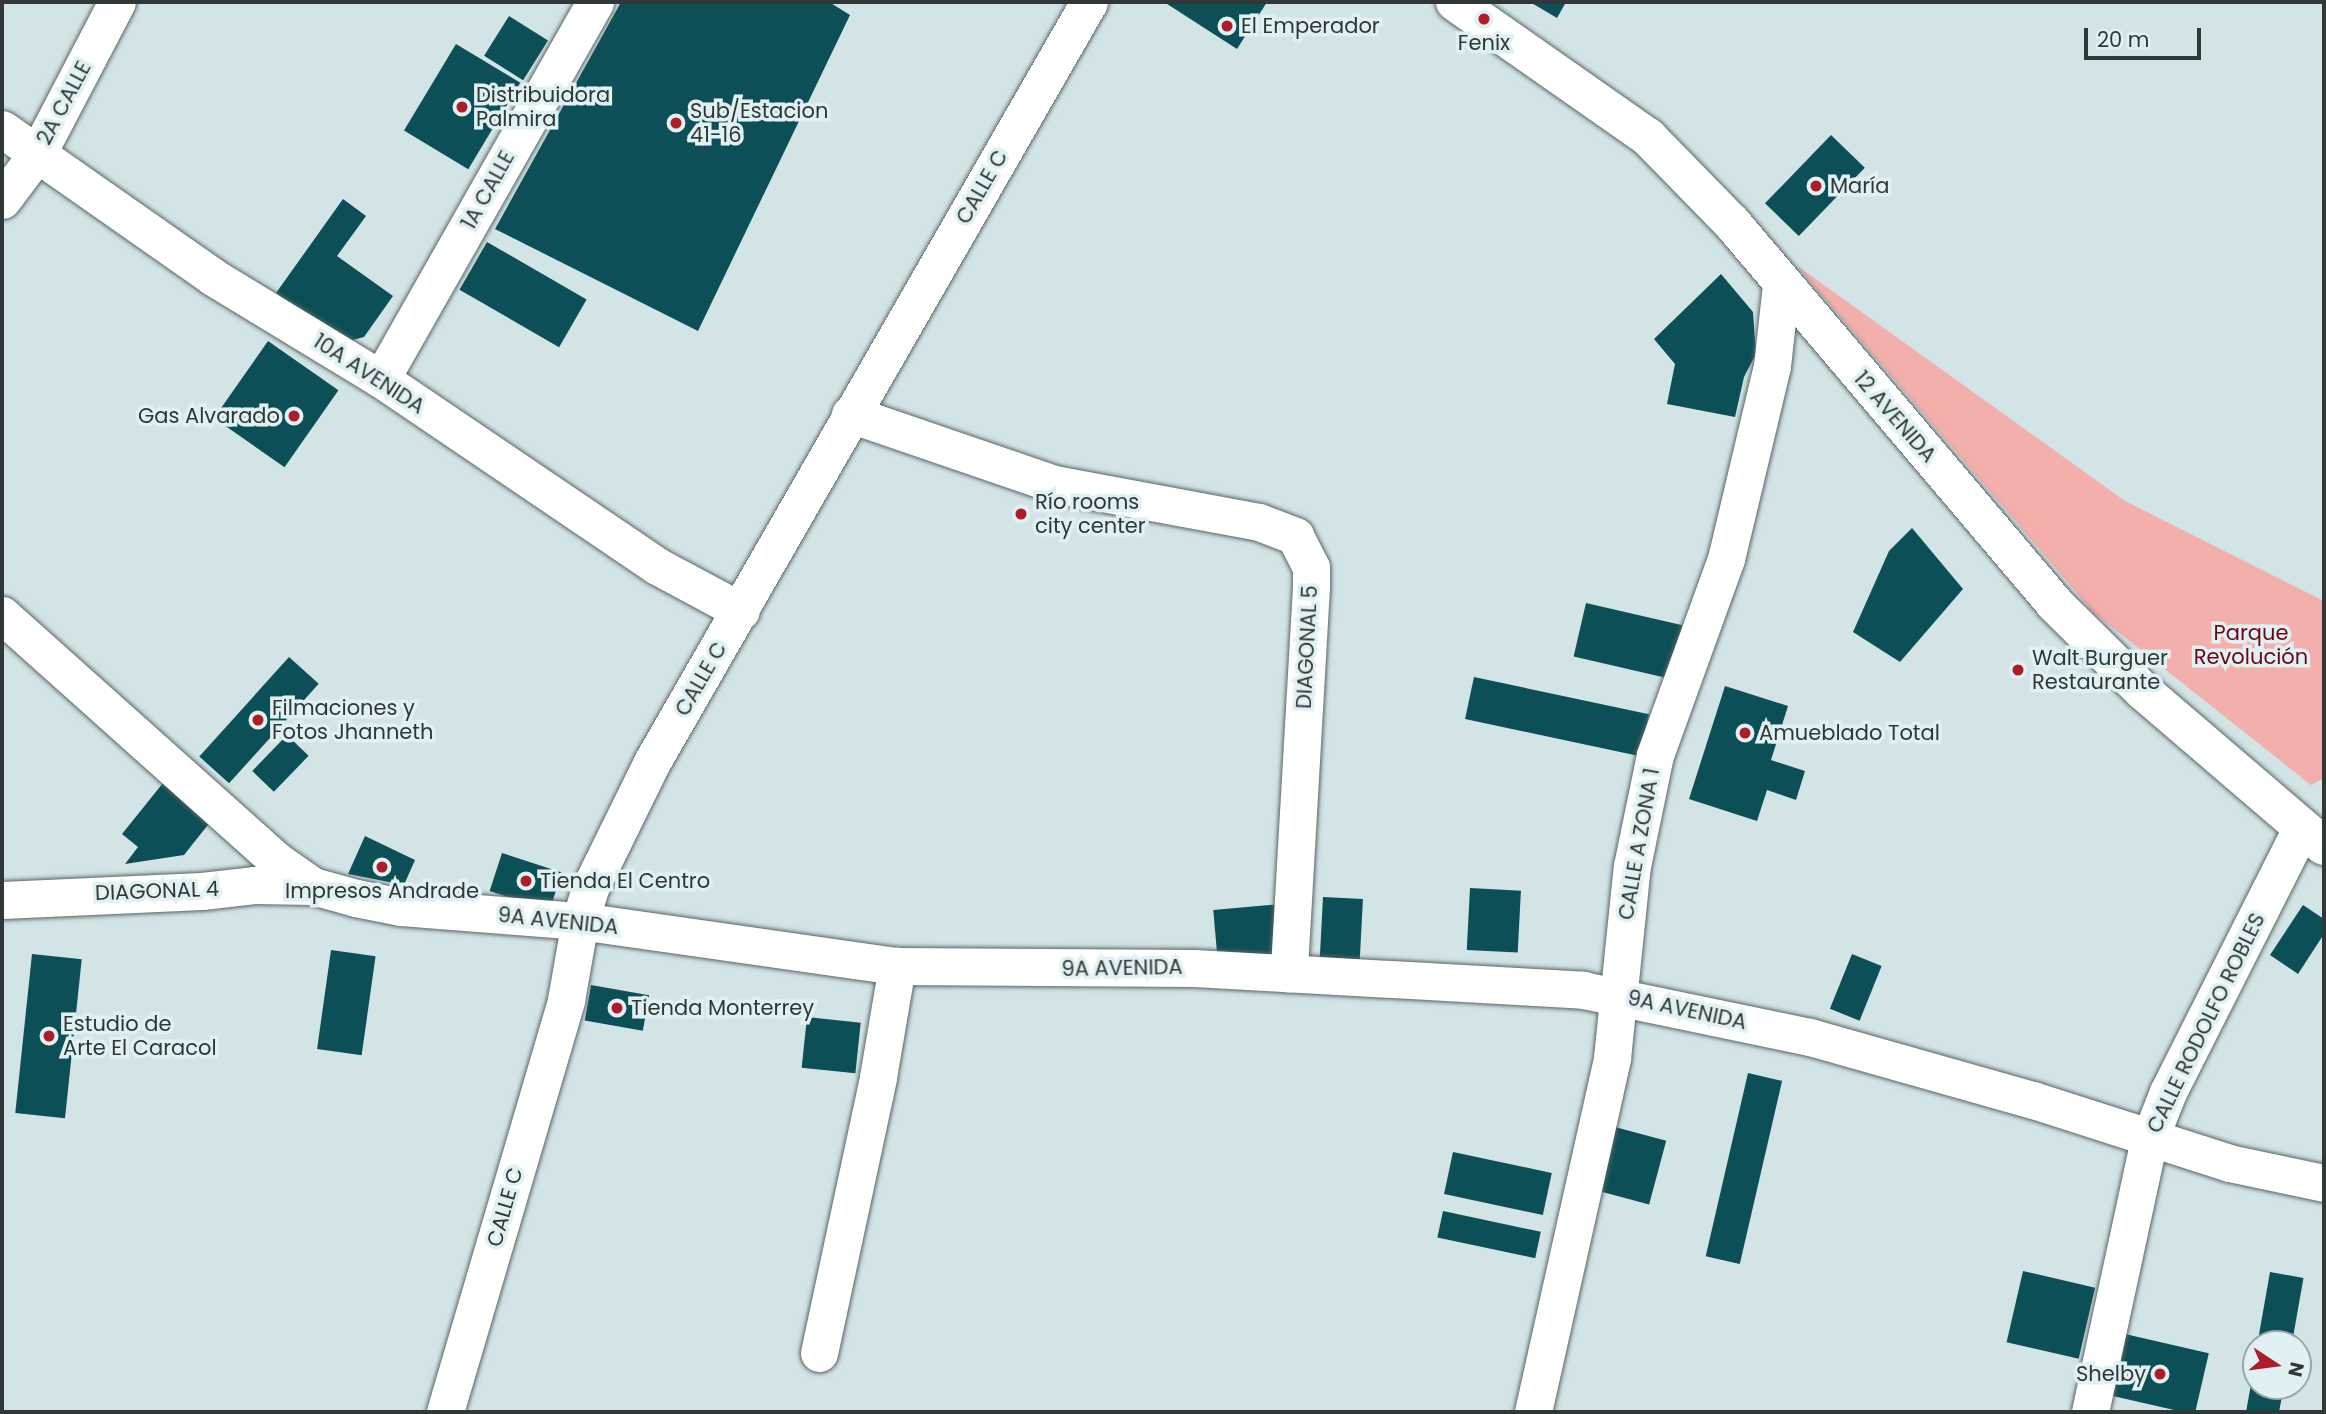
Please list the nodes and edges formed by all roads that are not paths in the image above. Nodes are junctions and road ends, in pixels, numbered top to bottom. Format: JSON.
{"nodes":[{"id":1,"x":117,"y":2,"type":"edge"},
{"id":2,"x":595,"y":2,"type":"edge"},
{"id":3,"x":1090,"y":2,"type":"edge"},
{"id":4,"x":1455,"y":2,"type":"edge"},
{"id":5,"x":2,"y":129,"type":"edge"},
{"id":6,"x":39,"y":151,"type":"junction"},
{"id":7,"x":2,"y":200,"type":"edge"},
{"id":8,"x":1782,"y":285,"type":"junction"},
{"id":9,"x":381,"y":379,"type":"junction"},
{"id":10,"x":850,"y":414,"type":"junction"},
{"id":11,"x":741,"y":611,"type":"junction"},
{"id":12,"x":2,"y":615,"type":"edge"},
{"id":13,"x":2317,"y":831,"type":"edge"},
{"id":14,"x":313,"y":886,"type":"junction"},
{"id":15,"x":2,"y":900,"type":"edge"},
{"id":16,"x":580,"y":921,"type":"junction"},
{"id":17,"x":897,"y":966,"type":"junction"},
{"id":18,"x":1289,"y":973,"type":"junction"},
{"id":19,"x":1620,"y":996,"type":"junction"},
{"id":20,"x":2148,"y":1140,"type":"junction"},
{"id":21,"x":2324,"y":1183,"type":"edge"},
{"id":22,"x":819,"y":1353,"type":"dead end"},
{"id":23,"x":445,"y":1412,"type":"edge"},
{"id":24,"x":1533,"y":1412,"type":"edge"},
{"id":25,"x":2090,"y":1412,"type":"edge"}],
"edges":[{"from":1,"to":6,"type":"street","name":"2A CALLE"},
{"from":2,"to":9,"type":"street","name":"1A CALLE"},
{"from":3,"to":10,"type":"street","name":"CALLE C"},
{"from":4,"to":8,"type":"street","name":"12 AVENIDA"},
{"from":5,"to":6,"type":"street","name":"10A AVENIDA"},
{"from":6,"to":7,"type":"street","name":"2A CALLE"},
{"from":6,"to":9,"type":"street","name":"10A AVENIDA"},
{"from":8,"to":13,"type":"street","name":"12 AVENIDA"},
{"from":8,"to":19,"type":"street","name":"CALLE A ZONA 1"},
{"from":9,"to":11,"type":"street","name":"10A AVENIDA"},
{"from":10,"to":11,"type":"street","name":"CALLE C"},
{"from":10,"to":18,"type":"street","name":"DIAGONAL 5"},
{"from":11,"to":16,"type":"street","name":"CALLE C"},
{"from":12,"to":14,"type":"street","name":"9A AVENIDA"},
{"from":13,"to":20,"type":"street","name":"CALLE RODOLFO ROBLES"},
{"from":14,"to":15,"type":"street","name":"DIAGONAL 4"},
{"from":14,"to":16,"type":"street","name":"9A AVENIDA"},
{"from":16,"to":17,"type":"street","name":"9A AVENIDA"},
{"from":16,"to":23,"type":"street","name":"CALLE C"},
{"from":17,"to":18,"type":"street","name":"9A AVENIDA"},
{"from":17,"to":22,"type":"street"},
{"from":18,"to":19,"type":"street","name":"9A AVENIDA"},
{"from":19,"to":20,"type":"street","name":"9A AVENIDA"},
{"from":19,"to":24,"type":"street","name":"CALLE A ZONA 1"},
{"from":20,"to":21,"type":"street","name":"9A AVENIDA"},
{"from":20,"to":25,"type":"street","name":"CALLE RODOLFO ROBLES"}]}
